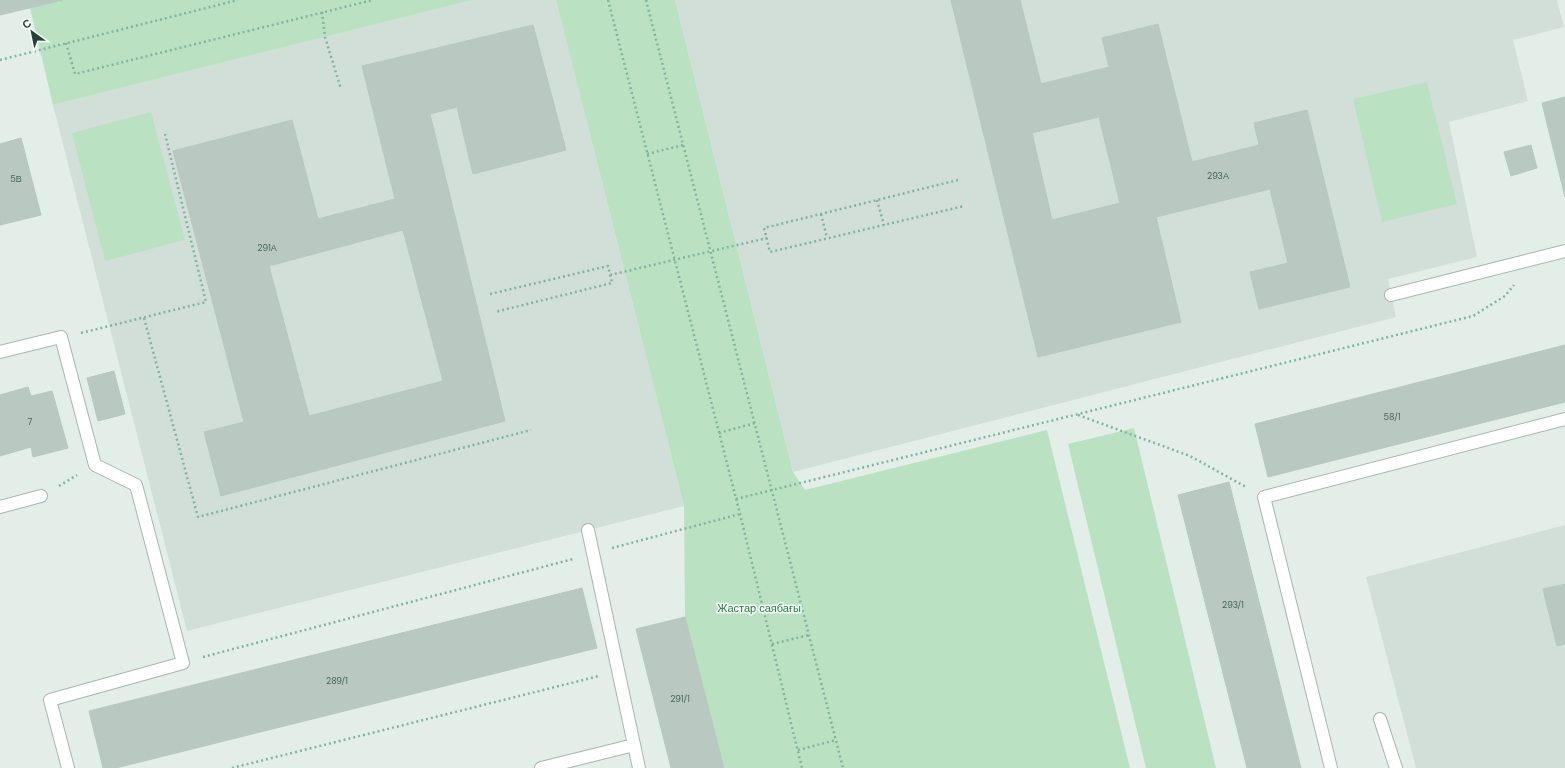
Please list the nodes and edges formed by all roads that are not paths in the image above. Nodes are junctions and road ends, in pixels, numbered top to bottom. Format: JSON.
{"nodes":[{"id":1,"x":1565,"y":251,"type":"edge"},
{"id":2,"x":1391,"y":295,"type":"dead end"},
{"id":3,"x":0,"y":352,"type":"edge"},
{"id":4,"x":1565,"y":419,"type":"edge"},
{"id":5,"x":41,"y":496,"type":"road end"},
{"id":6,"x":0,"y":507,"type":"edge"},
{"id":7,"x":588,"y":530,"type":"dead end"},
{"id":8,"x":1380,"y":719,"type":"dead end"},
{"id":9,"x":634,"y":745,"type":"junction"},
{"id":10,"x":68,"y":768,"type":"edge"},
{"id":11,"x":541,"y":768,"type":"edge"},
{"id":12,"x":639,"y":768,"type":"edge"},
{"id":13,"x":1331,"y":768,"type":"edge"},
{"id":14,"x":1396,"y":768,"type":"edge"}],
"edges":[{"from":1,"to":2,"type":"lane"},
{"from":3,"to":10,"type":"lane"},
{"from":4,"to":13,"type":"lane"},
{"from":5,"to":6,"type":"lane"},
{"from":7,"to":9,"type":"lane"},
{"from":8,"to":14,"type":"lane"},
{"from":9,"to":11,"type":"lane"},
{"from":9,"to":12,"type":"lane"}]}
